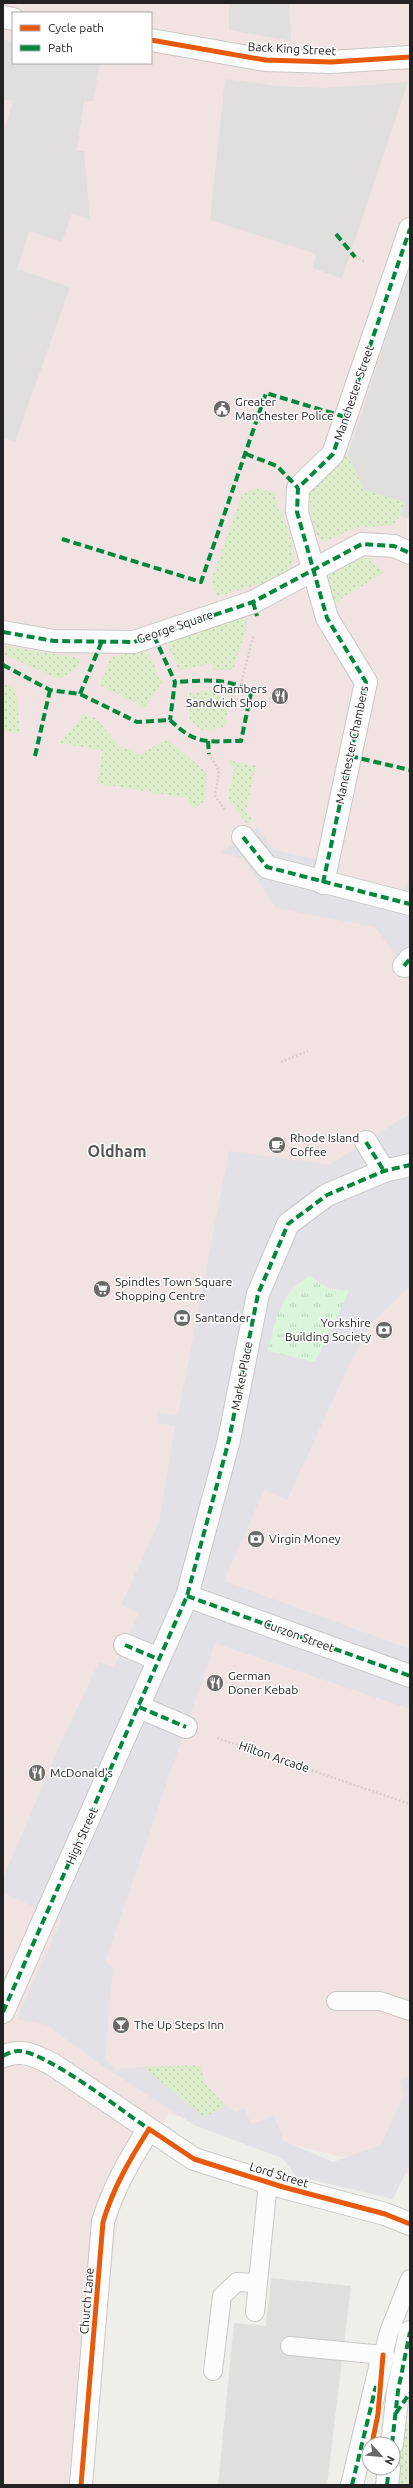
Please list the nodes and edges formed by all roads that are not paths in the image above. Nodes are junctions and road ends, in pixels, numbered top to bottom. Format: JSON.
{"nodes":[{"id":1,"x":152,"y":40,"type":"edge"},
{"id":2,"x":410,"y":58,"type":"edge"},
{"id":3,"x":410,"y":228,"type":"edge"},
{"id":4,"x":410,"y":553,"type":"edge"},
{"id":5,"x":313,"y":570,"type":"junction"},
{"id":6,"x":3,"y":632,"type":"edge"},
{"id":7,"x":243,"y":837,"type":"road end"},
{"id":8,"x":323,"y":883,"type":"junction"},
{"id":9,"x":410,"y":904,"type":"edge"},
{"id":10,"x":366,"y":1142,"type":"dead end"},
{"id":11,"x":410,"y":1166,"type":"edge"},
{"id":12,"x":384,"y":1171,"type":"junction"},
{"id":13,"x":187,"y":1596,"type":"junction"},
{"id":14,"x":125,"y":1645,"type":"dead end"},
{"id":15,"x":158,"y":1659,"type":"junction"},
{"id":16,"x":410,"y":1676,"type":"edge"},
{"id":17,"x":139,"y":1707,"type":"junction"},
{"id":18,"x":186,"y":1727,"type":"road end"},
{"id":19,"x":336,"y":2001,"type":"dead end"},
{"id":20,"x":410,"y":2011,"type":"edge"},
{"id":21,"x":3,"y":2012,"type":"edge"},
{"id":22,"x":3,"y":2056,"type":"edge"},
{"id":23,"x":148,"y":2129,"type":"junction"},
{"id":24,"x":268,"y":2182,"type":"junction"},
{"id":25,"x":410,"y":2224,"type":"edge"},
{"id":26,"x":410,"y":2279,"type":"edge"},
{"id":27,"x":258,"y":2283,"type":"junction"},
{"id":28,"x":255,"y":2312,"type":"dead end"},
{"id":29,"x":409,"y":2338,"type":"edge"},
{"id":30,"x":290,"y":2346,"type":"dead end"},
{"id":31,"x":383,"y":2355,"type":"junction"},
{"id":32,"x":213,"y":2371,"type":"dead end"},
{"id":33,"x":410,"y":2393,"type":"edge"},
{"id":34,"x":396,"y":2414,"type":"junction"},
{"id":35,"x":393,"y":2436,"type":"edge"},
{"id":36,"x":81,"y":2485,"type":"edge"},
{"id":37,"x":352,"y":2485,"type":"edge"}],
"edges":[{"from":1,"to":2,"type":"street","name":"Back King Street"},
{"from":3,"to":5,"type":"street","name":"Manchester Street"},
{"from":4,"to":5,"type":"street","name":"George Square"},
{"from":5,"to":6,"type":"street","name":"George Square"},
{"from":5,"to":8,"type":"street","name":"Manchester Chambers"},
{"from":7,"to":8,"type":"street"},
{"from":8,"to":9,"type":"street"},
{"from":10,"to":12,"type":"street"},
{"from":11,"to":12,"type":"street","name":"Market Place"},
{"from":12,"to":13,"type":"street","name":"Market Place"},
{"from":13,"to":15,"type":"street","name":"Market Place"},
{"from":13,"to":16,"type":"street","name":"Curzon Street"},
{"from":14,"to":15,"type":"street"},
{"from":15,"to":17,"type":"street","name":"High Street"},
{"from":17,"to":18,"type":"street"},
{"from":17,"to":21,"type":"street","name":"High Street"},
{"from":19,"to":20,"type":"lane"},
{"from":22,"to":23,"type":"street","name":"Lord Street"},
{"from":23,"to":24,"type":"street","name":"Lord Street"},
{"from":23,"to":36,"type":"street","name":"Church Lane"},
{"from":24,"to":25,"type":"street","name":"Lord Street"},
{"from":24,"to":27,"type":"lane"},
{"from":26,"to":31,"type":"lane"},
{"from":27,"to":28,"type":"lane"},
{"from":27,"to":32,"type":"lane"},
{"from":29,"to":34,"type":"street"},
{"from":30,"to":31,"type":"lane"},
{"from":31,"to":37,"type":"street"},
{"from":33,"to":34,"type":"street"},
{"from":34,"to":35,"type":"street"}]}
